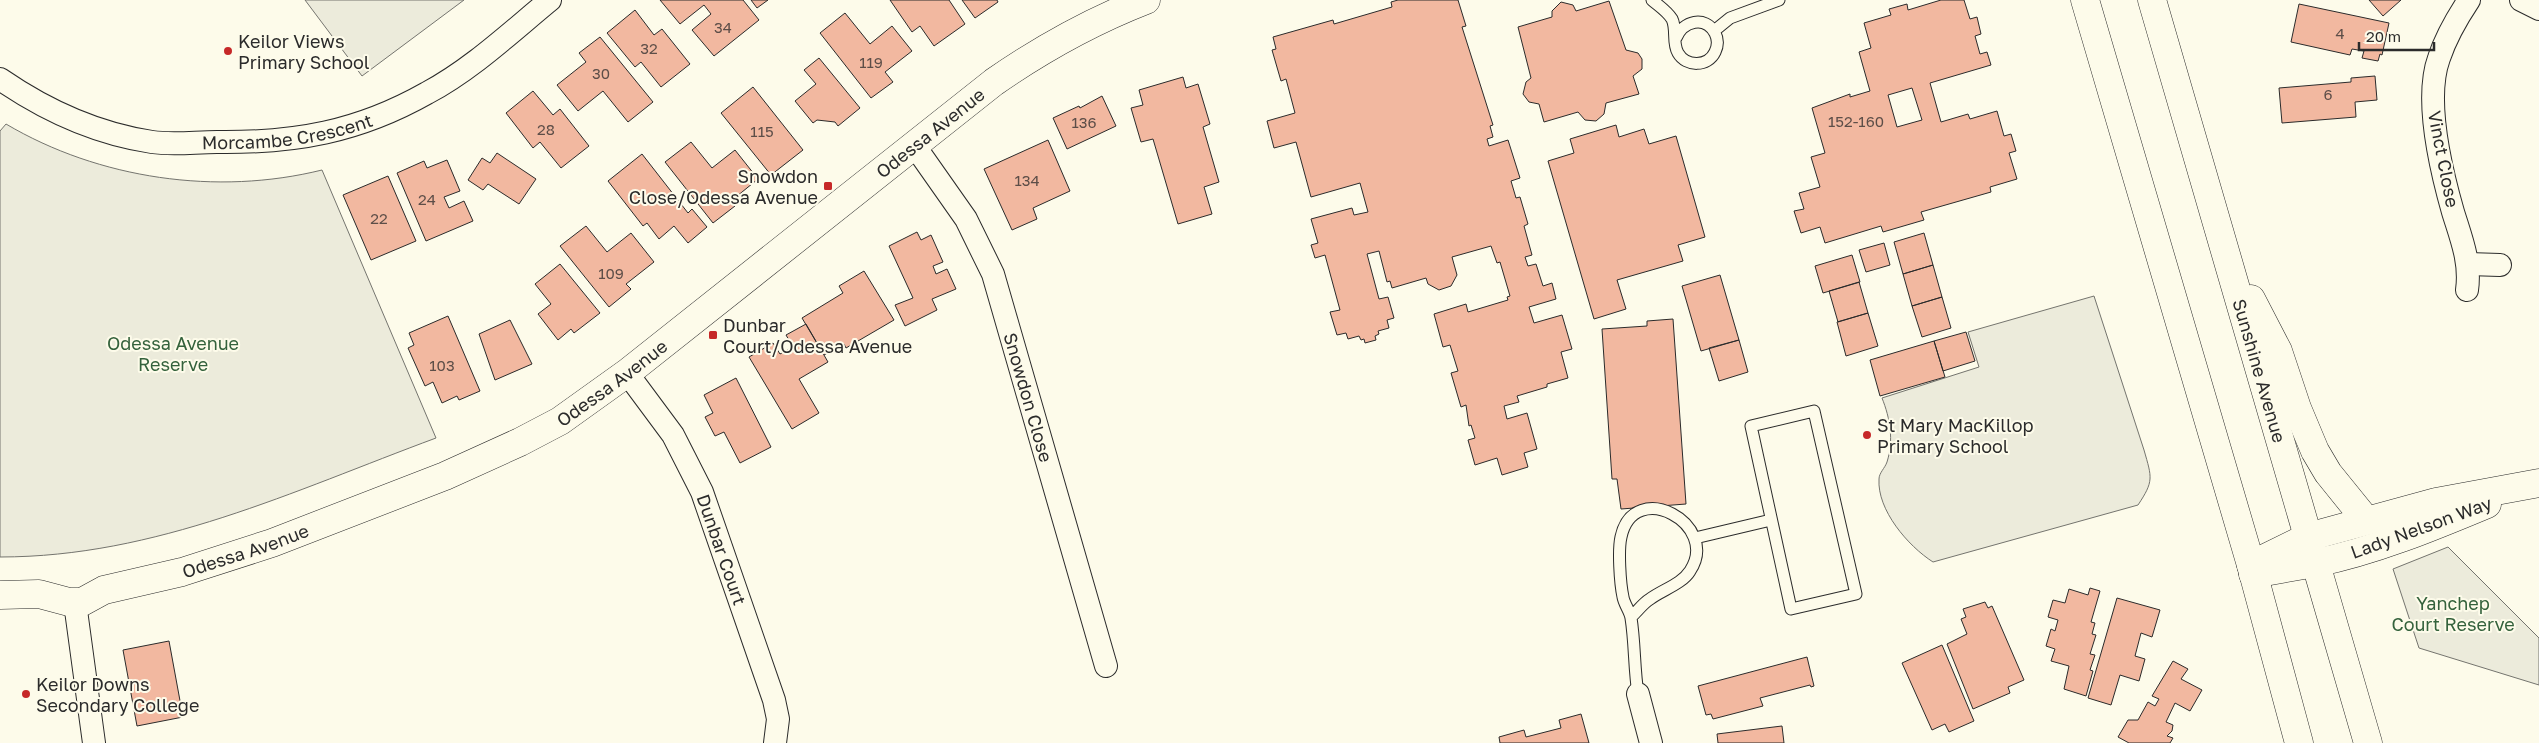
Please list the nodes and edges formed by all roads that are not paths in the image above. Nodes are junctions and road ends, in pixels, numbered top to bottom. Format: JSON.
{"nodes":[{"id":1,"x":550,"y":0,"type":"edge"},
{"id":2,"x":1146,"y":0,"type":"edge"},
{"id":3,"x":1652,"y":0,"type":"edge"},
{"id":4,"x":1779,"y":0,"type":"edge"},
{"id":5,"x":2085,"y":0,"type":"edge"},
{"id":6,"x":2152,"y":0,"type":"edge"},
{"id":7,"x":2469,"y":0,"type":"edge"},
{"id":8,"x":2521,"y":0,"type":"edge"},
{"id":9,"x":2539,"y":9,"type":"edge"},
{"id":10,"x":1714,"y":31,"type":"junction"},
{"id":11,"x":1676,"y":38,"type":"junction"},
{"id":12,"x":0,"y":79,"type":"edge"},
{"id":13,"x":914,"y":145,"type":"junction"},
{"id":14,"x":2222,"y":242,"type":"junction"},
{"id":15,"x":2468,"y":264,"type":"junction"},
{"id":16,"x":2500,"y":264,"type":"dead end"},
{"id":17,"x":2467,"y":290,"type":"dead end"},
{"id":18,"x":627,"y":373,"type":"junction"},
{"id":19,"x":2532,"y":485,"type":"edge"},
{"id":20,"x":1771,"y":520,"type":"junction"},
{"id":21,"x":2366,"y":520,"type":"junction"},
{"id":22,"x":2308,"y":537,"type":"junction"},
{"id":23,"x":1695,"y":538,"type":"junction"},
{"id":24,"x":2315,"y":563,"type":"junction"},
{"id":25,"x":2252,"y":569,"type":"junction"},
{"id":26,"x":0,"y":595,"type":"edge"},
{"id":27,"x":75,"y":603,"type":"junction"},
{"id":28,"x":1631,"y":617,"type":"junction"},
{"id":29,"x":1106,"y":666,"type":"dead end"},
{"id":30,"x":1638,"y":694,"type":"joint"},
{"id":31,"x":94,"y":743,"type":"edge"},
{"id":32,"x":775,"y":743,"type":"edge"},
{"id":33,"x":1651,"y":743,"type":"edge"},
{"id":34,"x":2299,"y":743,"type":"edge"},
{"id":35,"x":2368,"y":743,"type":"edge"}],
"edges":[{"from":1,"to":12,"type":"street","name":"Morcambe Crescent"},
{"from":2,"to":13,"type":"main road","name":"Odessa Avenue"},
{"from":3,"to":11,"type":"lane"},
{"from":4,"to":10,"type":"lane"},
{"from":5,"to":25,"type":"main road"},
{"from":6,"to":14,"type":"main road","name":"Sunshine Avenue"},
{"from":7,"to":15,"type":"street","name":"Vinct Close"},
{"from":8,"to":9,"type":"street"},
{"from":10,"to":11,"type":"lane"},
{"from":10,"to":11,"type":"lane"},
{"from":13,"to":18,"type":"main road","name":"Odessa Avenue"},
{"from":13,"to":29,"type":"street","name":"Snowdon Close"},
{"from":14,"to":21,"type":"main road"},
{"from":14,"to":22,"type":"main road","name":"Sunshine Avenue"},
{"from":15,"to":16,"type":"street"},
{"from":15,"to":17,"type":"street","name":"Vinct Close"},
{"from":18,"to":27,"type":"main road","name":"Odessa Avenue"},
{"from":18,"to":32,"type":"street","name":"Dunbar Court"},
{"from":19,"to":21,"type":"main road","name":"Lady Nelson Way"},
{"from":19,"to":24,"type":"main road","name":"Lady Nelson Way"},
{"from":20,"to":20,"type":"lane"},
{"from":20,"to":23,"type":"lane"},
{"from":21,"to":22,"type":"main road","name":"Lady Nelson Way"},
{"from":22,"to":24,"type":"main road","name":"Sunshine Avenue"},
{"from":22,"to":25,"type":"main road","name":"Lady Nelson Way"},
{"from":23,"to":28,"type":"lane"},
{"from":23,"to":28,"type":"lane"},
{"from":24,"to":25,"type":"main road","name":"Lady Nelson Way"},
{"from":24,"to":35,"type":"main road","name":"Sunshine Avenue"},
{"from":25,"to":34,"type":"main road"},
{"from":26,"to":27,"type":"main road"},
{"from":27,"to":31,"type":"street"},
{"from":28,"to":30,"type":"lane"},
{"from":30,"to":33,"type":"street"}]}
